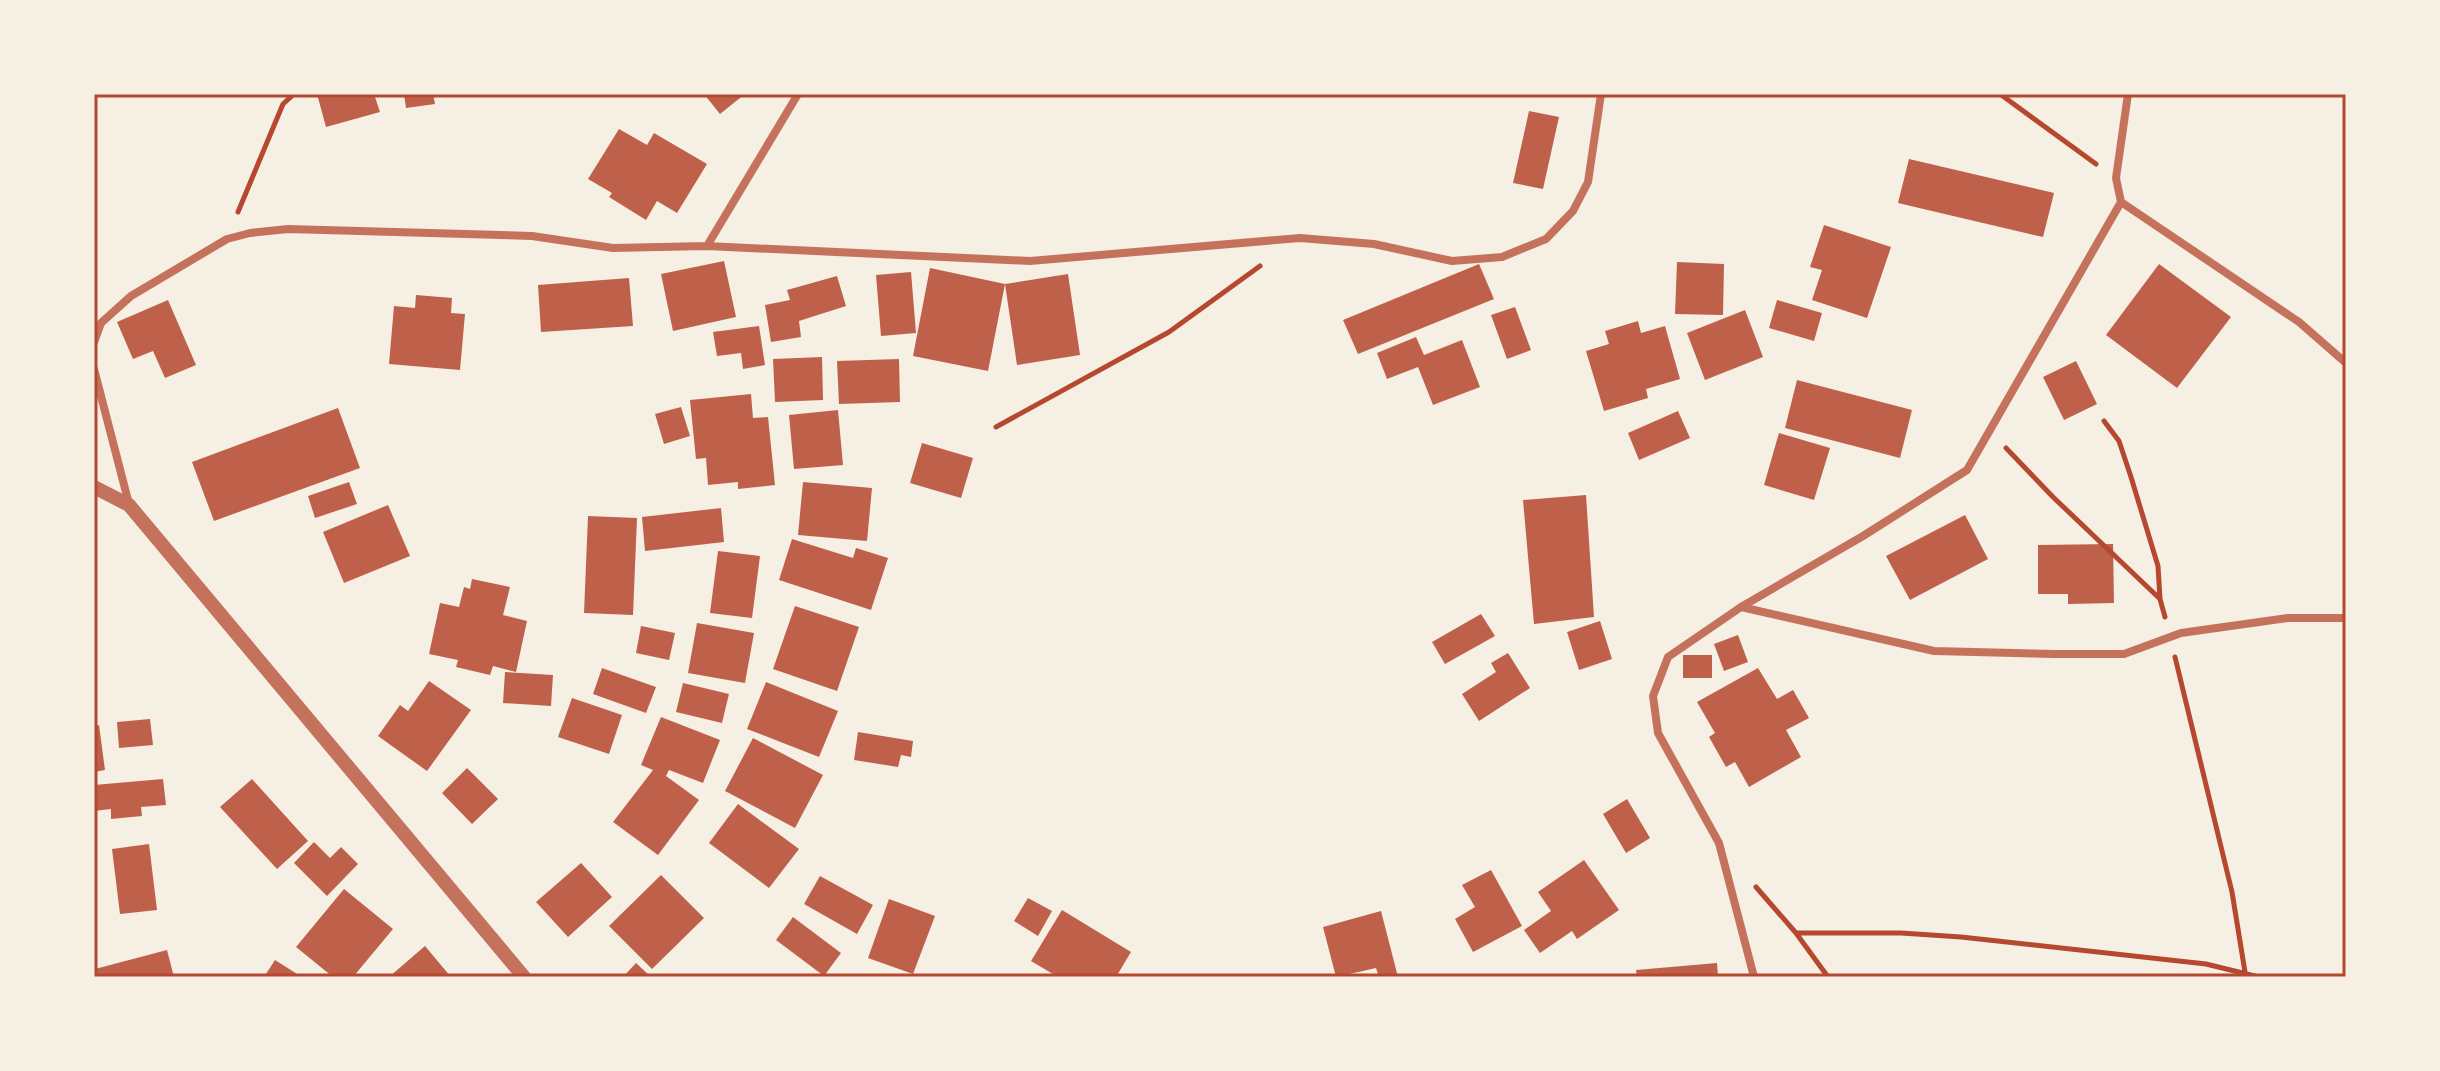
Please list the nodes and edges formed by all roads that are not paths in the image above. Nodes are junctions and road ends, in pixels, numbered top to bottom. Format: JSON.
{"nodes":[{"id":1,"x":798,"y":94,"type":"edge"},
{"id":2,"x":1601,"y":94,"type":"edge"},
{"id":3,"x":2128,"y":94,"type":"edge"},
{"id":4,"x":2121,"y":202,"type":"junction"},
{"id":5,"x":707,"y":246,"type":"junction"},
{"id":6,"x":94,"y":342,"type":"edge"},
{"id":7,"x":2346,"y":363,"type":"edge"},
{"id":8,"x":94,"y":369,"type":"edge"},
{"id":9,"x":94,"y":487,"type":"edge"},
{"id":10,"x":129,"y":505,"type":"junction"},
{"id":11,"x":1741,"y":607,"type":"junction"},
{"id":12,"x":2346,"y":618,"type":"edge"},
{"id":13,"x":524,"y":977,"type":"edge"},
{"id":14,"x":1754,"y":977,"type":"edge"}],
"edges":[{"from":1,"to":5,"type":"street"},
{"from":2,"to":5,"type":"street"},
{"from":3,"to":4,"type":"street"},
{"from":4,"to":7,"type":"street"},
{"from":4,"to":11,"type":"street"},
{"from":5,"to":6,"type":"street"},
{"from":8,"to":10,"type":"street"},
{"from":9,"to":10,"type":"street"},
{"from":10,"to":13,"type":"street"},
{"from":11,"to":12,"type":"street"},
{"from":11,"to":14,"type":"street"}]}
